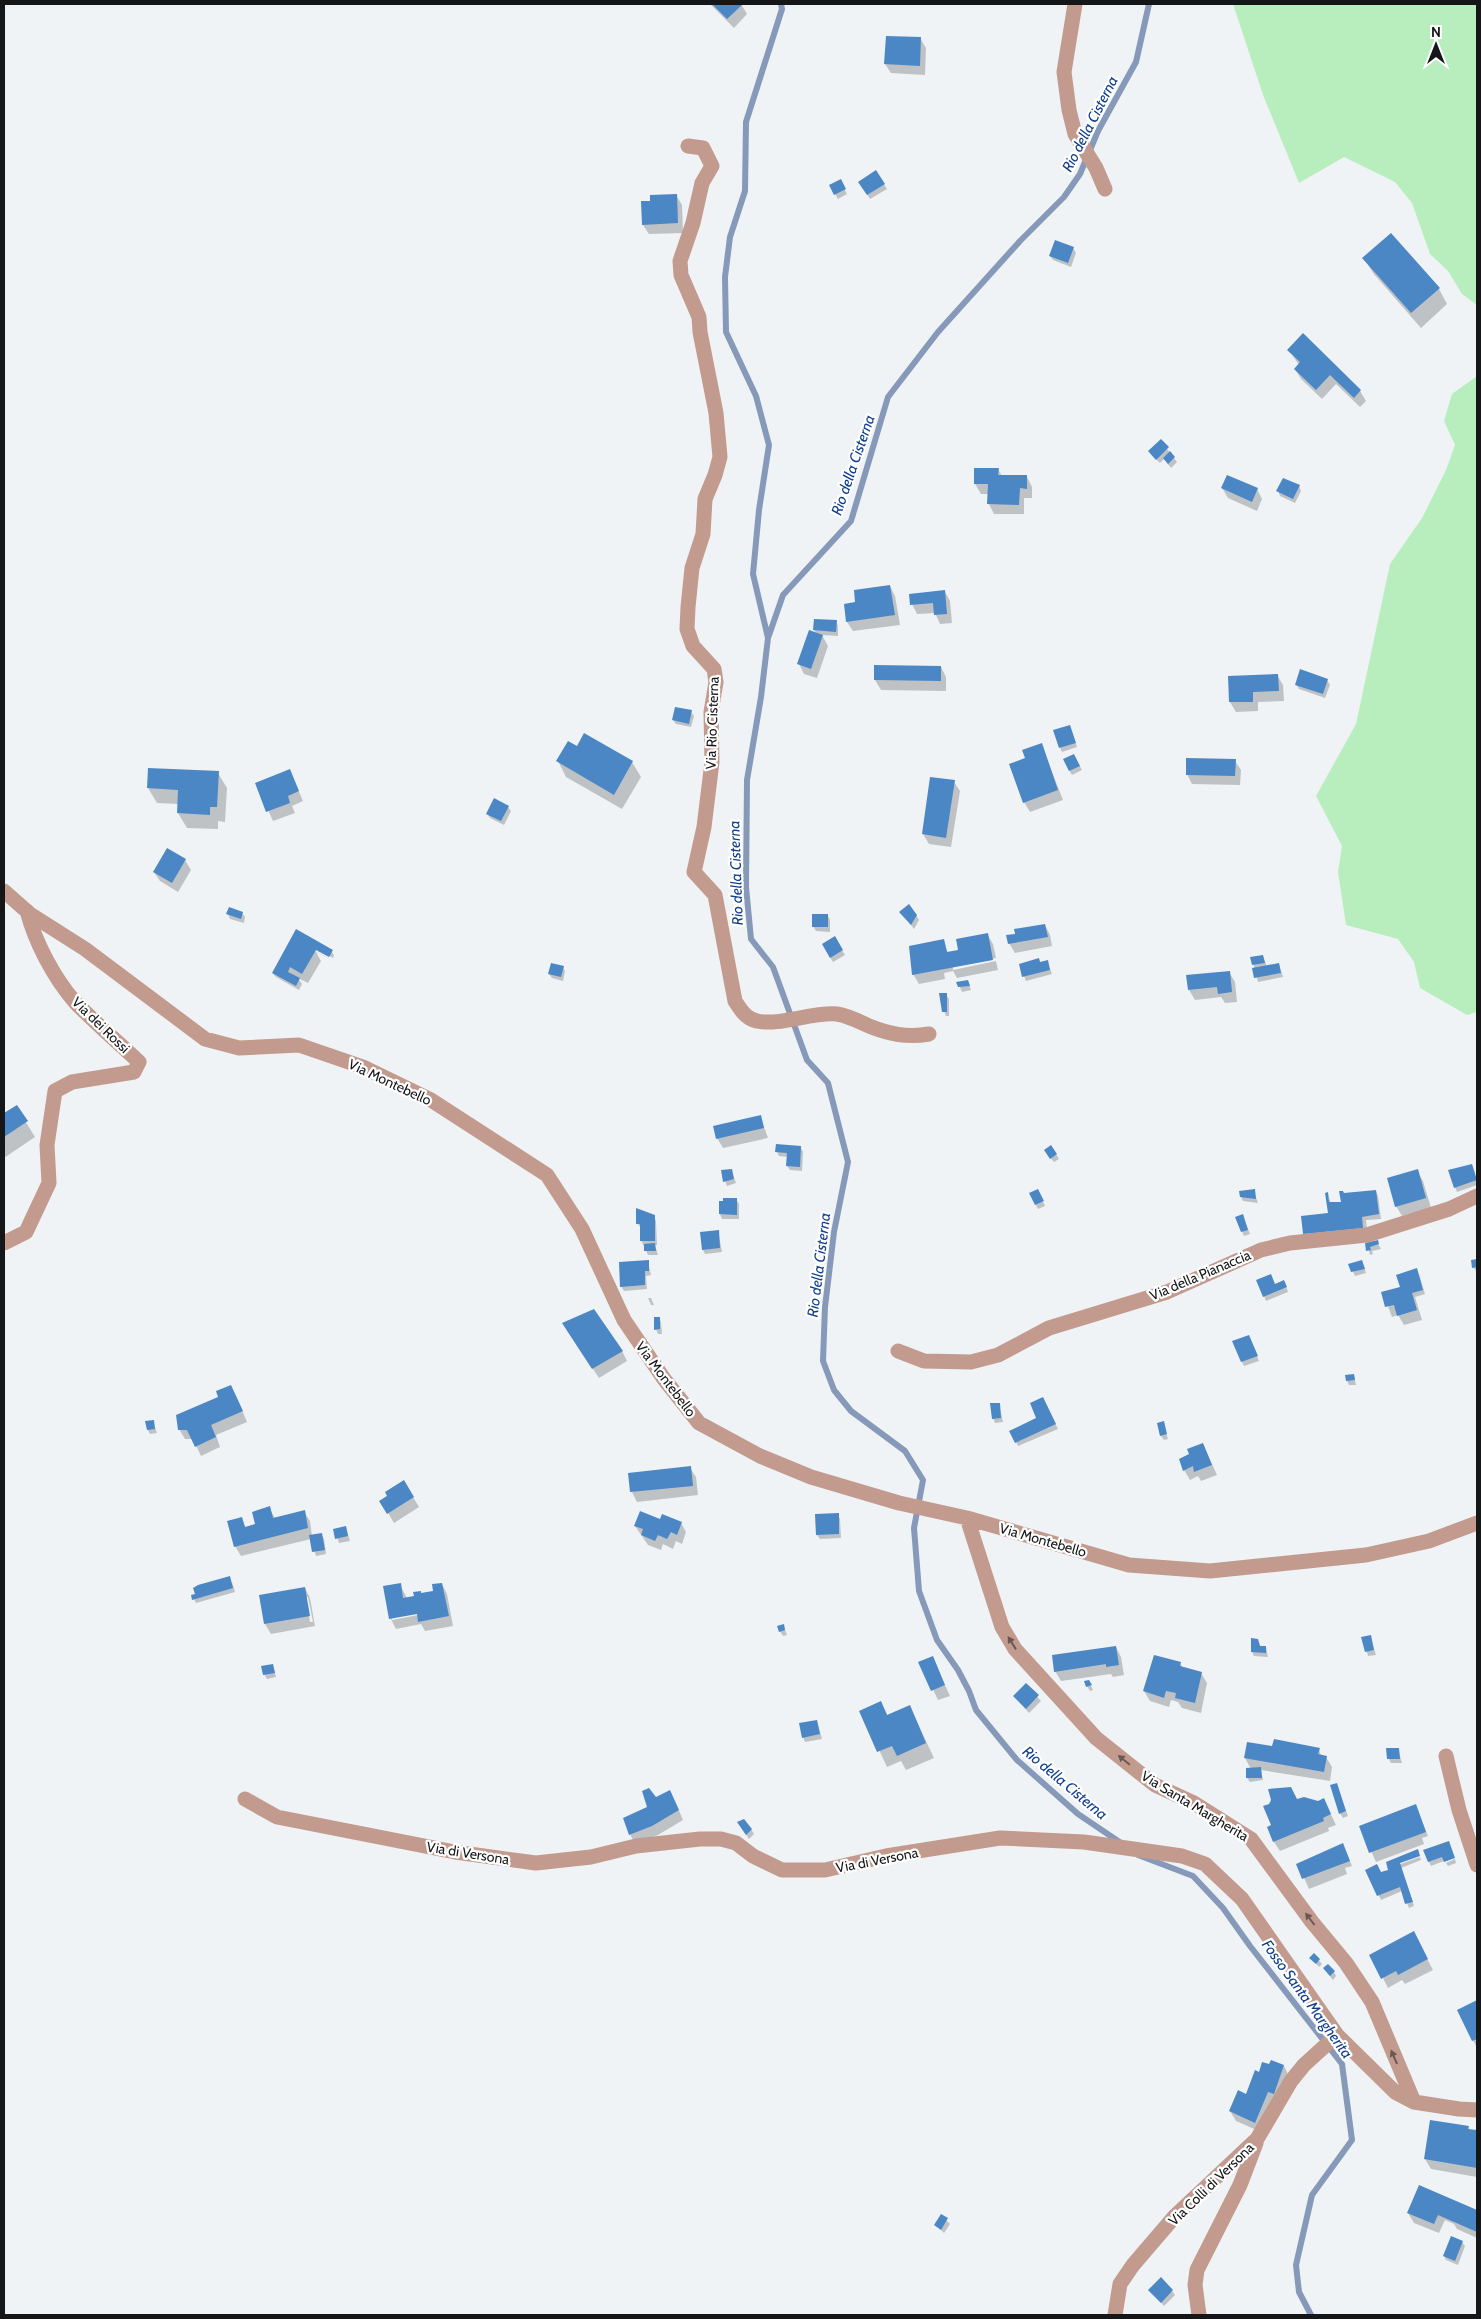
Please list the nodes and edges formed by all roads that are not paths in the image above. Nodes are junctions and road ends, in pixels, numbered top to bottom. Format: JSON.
{"nodes":[{"id":1,"x":1075,"y":4,"type":"edge"},
{"id":2,"x":688,"y":146,"type":"dead end"},
{"id":3,"x":1104,"y":189,"type":"dead end"},
{"id":4,"x":4,"y":891,"type":"edge"},
{"id":5,"x":27,"y":911,"type":"junction"},
{"id":6,"x":929,"y":1034,"type":"dead end"},
{"id":7,"x":1477,"y":1196,"type":"edge"},
{"id":8,"x":4,"y":1243,"type":"edge"},
{"id":9,"x":898,"y":1352,"type":"dead end"},
{"id":10,"x":967,"y":1518,"type":"junction"},
{"id":11,"x":1477,"y":1523,"type":"edge"},
{"id":12,"x":1446,"y":1756,"type":"dead end"},
{"id":13,"x":244,"y":1799,"type":"dead end"},
{"id":14,"x":1477,"y":1865,"type":"edge"},
{"id":15,"x":1334,"y":2037,"type":"junction"},
{"id":16,"x":1414,"y":2102,"type":"junction"},
{"id":17,"x":1477,"y":2110,"type":"edge"},
{"id":18,"x":1257,"y":2139,"type":"junction"},
{"id":19,"x":1115,"y":2315,"type":"edge"},
{"id":20,"x":1199,"y":2315,"type":"edge"}],
"edges":[{"from":1,"to":3,"type":"street"},
{"from":2,"to":6,"type":"street","name":"Via Rio Cisterna"},
{"from":4,"to":5,"type":"street","name":"Via Montebello"},
{"from":5,"to":8,"type":"street","name":"Via dei Rossi"},
{"from":5,"to":10,"type":"street","name":"Via Montebello"},
{"from":7,"to":9,"type":"street","name":"Via della Pianaccia"},
{"from":10,"to":11,"type":"street","name":"Via Montebello"},
{"from":16,"to":10,"type":"street","name":"Via Santa Margherita","one_way":true},
{"from":12,"to":14,"type":"street"},
{"from":13,"to":15,"type":"street","name":"Via di Versona"},
{"from":15,"to":16,"type":"street","name":"Via di Versona"},
{"from":15,"to":18,"type":"street","name":"Via Colli di Versona"},
{"from":16,"to":17,"type":"street"},
{"from":18,"to":19,"type":"street","name":"Via Colli di Versona"},
{"from":18,"to":20,"type":"street"}]}
